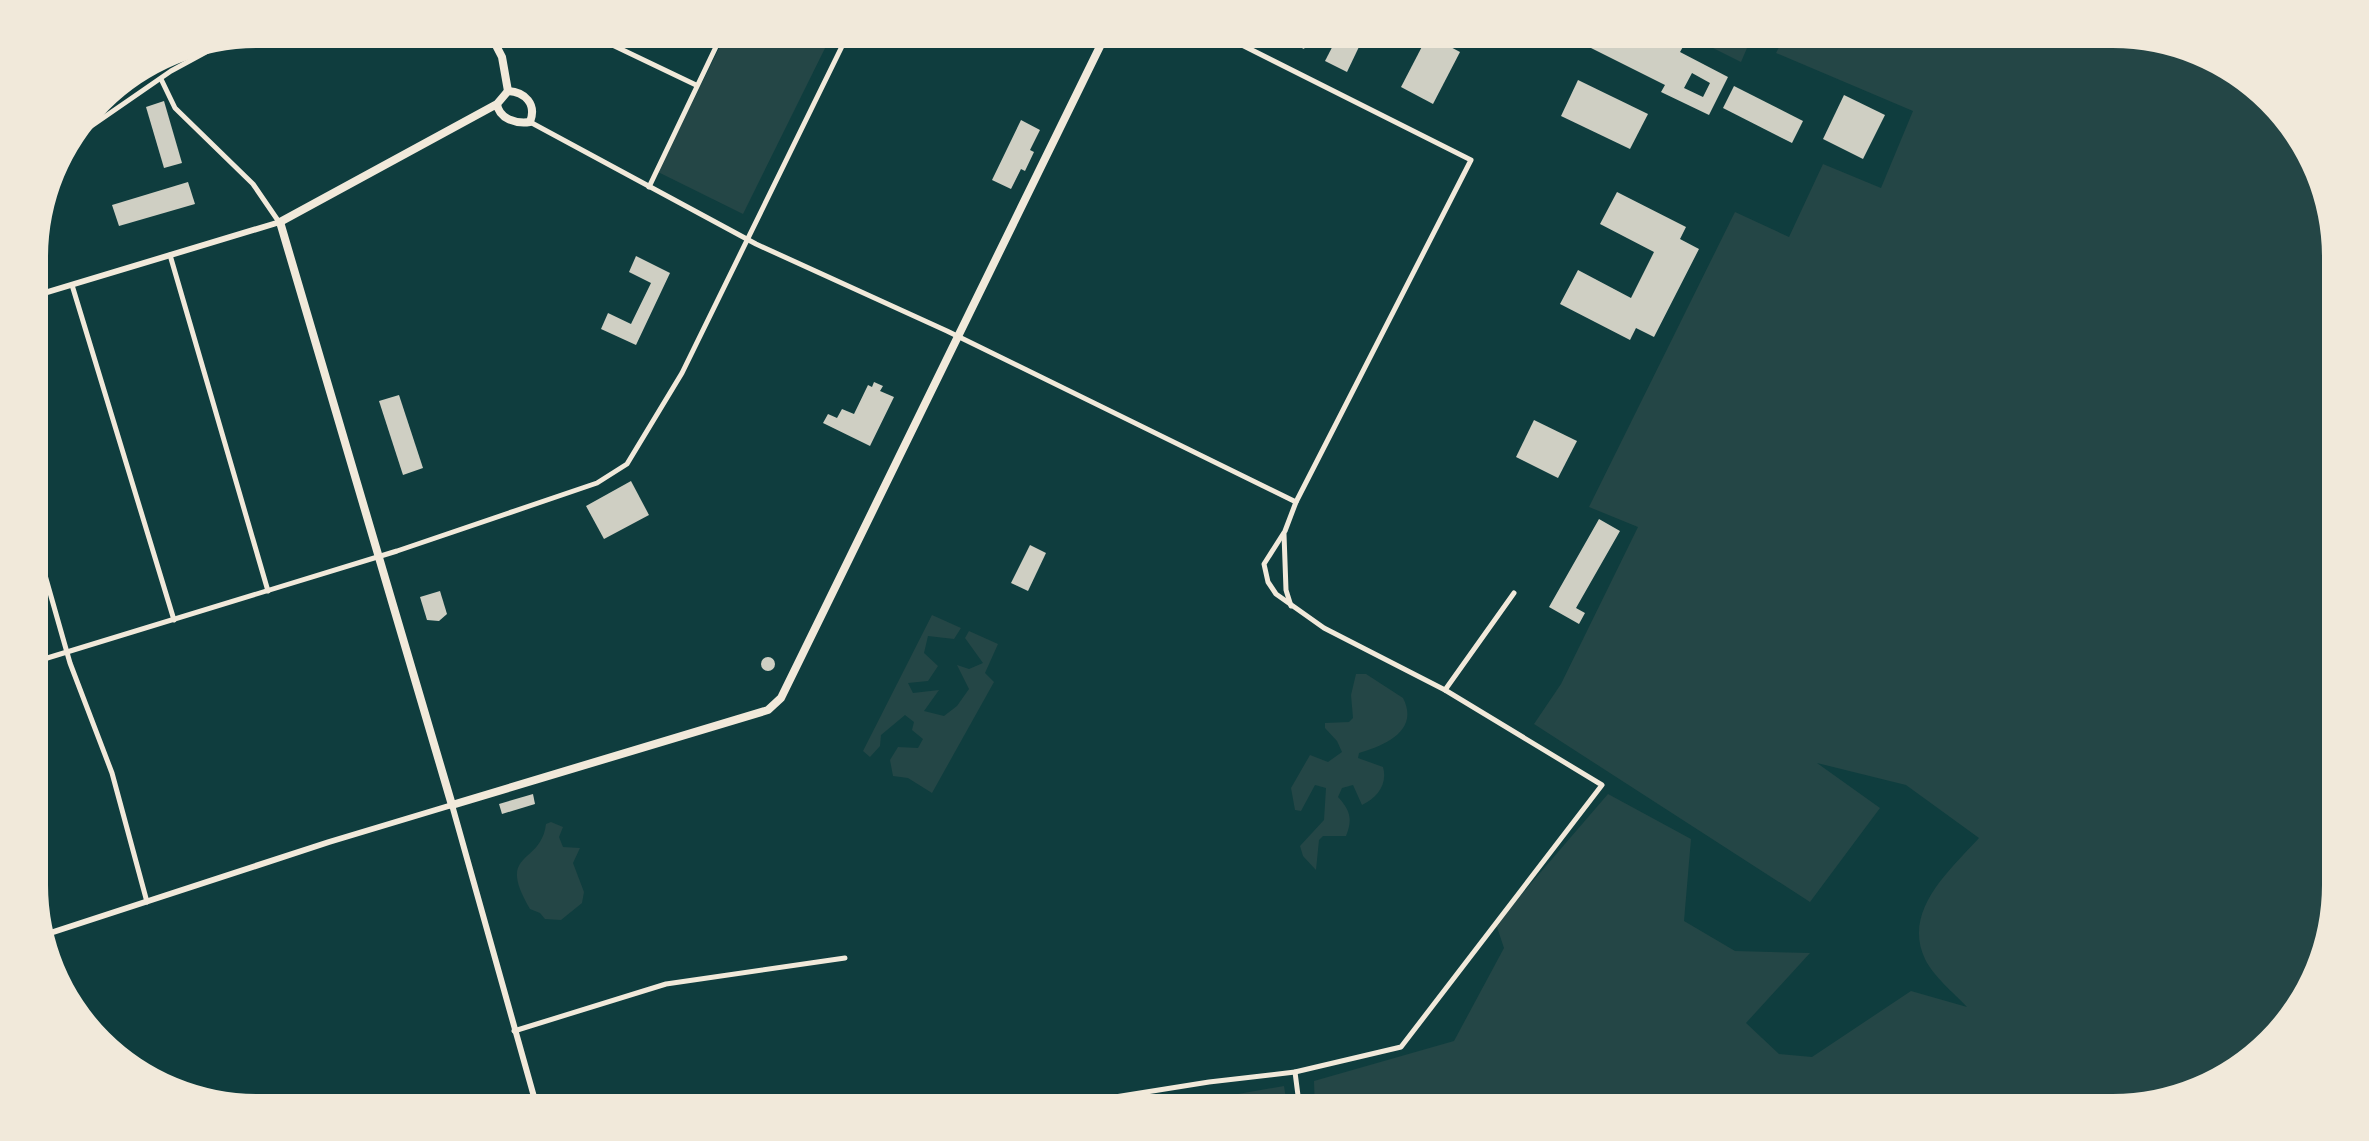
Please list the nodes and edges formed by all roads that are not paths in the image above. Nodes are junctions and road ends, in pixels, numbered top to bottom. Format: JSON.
{"nodes":[{"id":1,"x":497,"y":48,"type":"edge"},
{"id":2,"x":618,"y":48,"type":"edge"},
{"id":3,"x":715,"y":48,"type":"edge"},
{"id":4,"x":841,"y":48,"type":"edge"},
{"id":5,"x":1099,"y":48,"type":"edge"},
{"id":6,"x":1248,"y":48,"type":"edge"},
{"id":7,"x":200,"y":56,"type":"edge"},
{"id":8,"x":161,"y":79,"type":"junction"},
{"id":9,"x":696,"y":86,"type":"junction"},
{"id":10,"x":508,"y":91,"type":"junction"},
{"id":11,"x":497,"y":104,"type":"junction"},
{"id":12,"x":530,"y":122,"type":"junction"},
{"id":13,"x":96,"y":123,"type":"edge"},
{"id":14,"x":649,"y":187,"type":"junction"},
{"id":15,"x":280,"y":222,"type":"junction"},
{"id":16,"x":749,"y":240,"type":"junction"},
{"id":17,"x":170,"y":255,"type":"junction"},
{"id":18,"x":72,"y":285,"type":"junction"},
{"id":19,"x":48,"y":293,"type":"edge"},
{"id":20,"x":957,"y":336,"type":"junction"},
{"id":21,"x":1296,"y":502,"type":"junction"},
{"id":22,"x":1285,"y":531,"type":"junction"},
{"id":23,"x":377,"y":557,"type":"junction"},
{"id":24,"x":48,"y":584,"type":"edge"},
{"id":25,"x":268,"y":591,"type":"junction"},
{"id":26,"x":1514,"y":593,"type":"dead end"},
{"id":27,"x":1292,"y":606,"type":"junction"},
{"id":28,"x":174,"y":620,"type":"junction"},
{"id":29,"x":68,"y":652,"type":"junction"},
{"id":30,"x":48,"y":658,"type":"edge"},
{"id":31,"x":1445,"y":690,"type":"junction"},
{"id":32,"x":452,"y":805,"type":"junction"},
{"id":33,"x":147,"y":902,"type":"junction"},
{"id":34,"x":54,"y":932,"type":"edge"},
{"id":35,"x":845,"y":958,"type":"dead end"},
{"id":36,"x":514,"y":1031,"type":"junction"},
{"id":37,"x":1295,"y":1072,"type":"junction"},
{"id":38,"x":1298,"y":1093,"type":"edge"},
{"id":39,"x":533,"y":1094,"type":"edge"},
{"id":40,"x":1136,"y":1094,"type":"edge"}],
"edges":[{"from":1,"to":10,"type":"main road"},
{"from":2,"to":9,"type":"street"},
{"from":3,"to":9,"type":"street"},
{"from":4,"to":16,"type":"street"},
{"from":5,"to":20,"type":"main road"},
{"from":6,"to":21,"type":"street"},
{"from":7,"to":8,"type":"street"},
{"from":8,"to":13,"type":"street"},
{"from":8,"to":15,"type":"street"},
{"from":9,"to":14,"type":"street"},
{"from":10,"to":11,"type":"main road"},
{"from":10,"to":12,"type":"main road"},
{"from":11,"to":12,"type":"main road"},
{"from":11,"to":15,"type":"main road"},
{"from":12,"to":14,"type":"street"},
{"from":14,"to":16,"type":"street"},
{"from":15,"to":17,"type":"street"},
{"from":15,"to":23,"type":"main road"},
{"from":16,"to":20,"type":"street"},
{"from":16,"to":23,"type":"street"},
{"from":17,"to":18,"type":"street"},
{"from":17,"to":25,"type":"street"},
{"from":18,"to":19,"type":"street"},
{"from":18,"to":28,"type":"street"},
{"from":20,"to":21,"type":"street"},
{"from":20,"to":32,"type":"main road"},
{"from":21,"to":22,"type":"street"},
{"from":22,"to":27,"type":"street"},
{"from":22,"to":27,"type":"street"},
{"from":23,"to":25,"type":"street"},
{"from":23,"to":32,"type":"main road"},
{"from":24,"to":29,"type":"street"},
{"from":25,"to":28,"type":"street"},
{"from":26,"to":31,"type":"street"},
{"from":27,"to":31,"type":"street"},
{"from":28,"to":29,"type":"street"},
{"from":29,"to":30,"type":"street"},
{"from":29,"to":33,"type":"street"},
{"from":31,"to":37,"type":"street"},
{"from":32,"to":33,"type":"street"},
{"from":32,"to":36,"type":"street"},
{"from":33,"to":34,"type":"street"},
{"from":35,"to":36,"type":"street"},
{"from":36,"to":39,"type":"street"},
{"from":37,"to":38,"type":"street"},
{"from":37,"to":40,"type":"street"}]}
